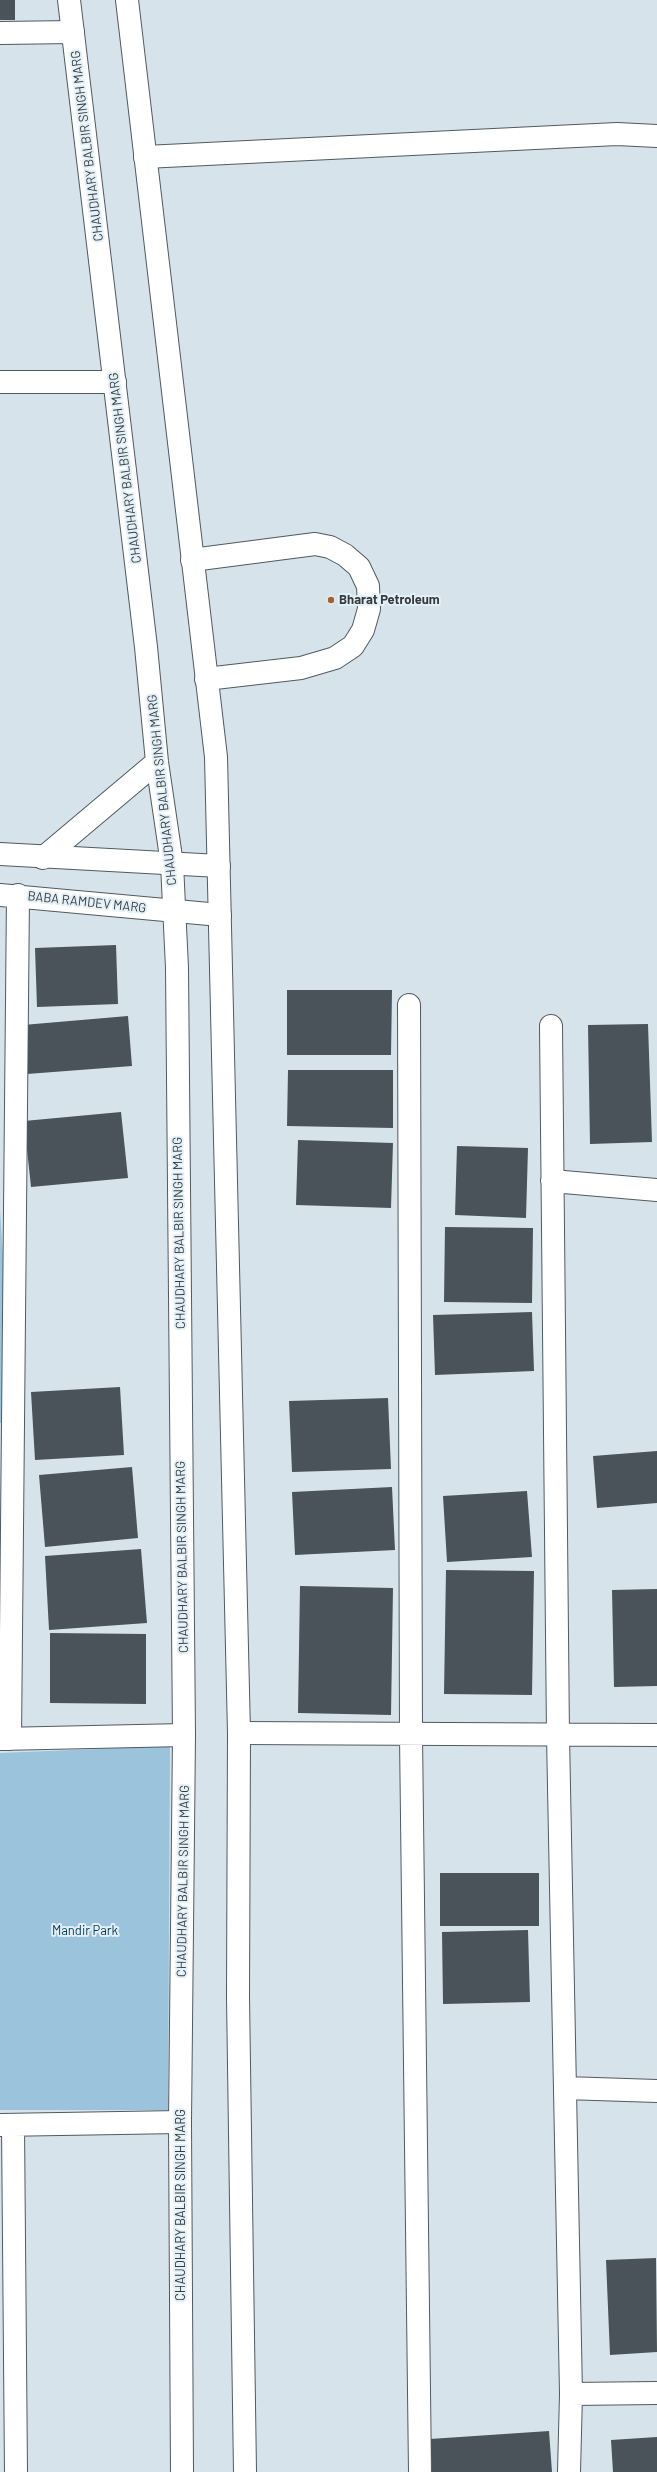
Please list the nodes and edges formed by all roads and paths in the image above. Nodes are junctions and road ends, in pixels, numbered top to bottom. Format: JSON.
{"nodes":[{"id":1,"x":69,"y":0,"type":"edge"},
{"id":2,"x":127,"y":0,"type":"edge"},
{"id":3,"x":73,"y":32,"type":"junction"},
{"id":4,"x":0,"y":33,"type":"edge"},
{"id":5,"x":657,"y":136,"type":"edge"},
{"id":6,"x":145,"y":157,"type":"junction"},
{"id":7,"x":0,"y":382,"type":"edge"},
{"id":8,"x":115,"y":382,"type":"junction"},
{"id":9,"x":192,"y":560,"type":"junction"},
{"id":10,"x":206,"y":679,"type":"junction"},
{"id":11,"x":157,"y":762,"type":"junction"},
{"id":12,"x":0,"y":854,"type":"edge"},
{"id":13,"x":43,"y":858,"type":"junction"},
{"id":14,"x":172,"y":864,"type":"junction"},
{"id":15,"x":220,"y":866,"type":"junction"},
{"id":16,"x":9,"y":895,"type":"edge"},
{"id":17,"x":173,"y":911,"type":"junction"},
{"id":18,"x":220,"y":915,"type":"junction"},
{"id":19,"x":409,"y":1005,"type":"dead end"},
{"id":20,"x":551,"y":1026,"type":"dead end"},
{"id":21,"x":8,"y":1178,"type":"edge"},
{"id":22,"x":552,"y":1181,"type":"junction"},
{"id":23,"x":657,"y":1190,"type":"edge"},
{"id":24,"x":7,"y":1423,"type":"edge"},
{"id":25,"x":239,"y":1733,"type":"junction"},
{"id":26,"x":184,"y":1734,"type":"junction"},
{"id":27,"x":657,"y":1735,"type":"edge"},
{"id":28,"x":411,"y":1736,"type":"junction"},
{"id":29,"x":558,"y":1736,"type":"junction"},
{"id":30,"x":5,"y":1739,"type":"edge"},
{"id":31,"x":565,"y":2088,"type":"junction"},
{"id":32,"x":657,"y":2091,"type":"edge"},
{"id":33,"x":180,"y":2122,"type":"junction"},
{"id":34,"x":6,"y":2125,"type":"edge"},
{"id":35,"x":657,"y":2393,"type":"edge"},
{"id":36,"x":571,"y":2394,"type":"junction"},
{"id":37,"x":16,"y":2472,"type":"edge"},
{"id":38,"x":182,"y":2472,"type":"edge"},
{"id":39,"x":245,"y":2472,"type":"edge"},
{"id":40,"x":420,"y":2472,"type":"edge"},
{"id":41,"x":569,"y":2472,"type":"edge"}],
"edges":[{"from":1,"to":3,"type":"street","name":"CHAUDHARY BALBIR SINGH MARG"},
{"from":2,"to":6,"type":"street"},
{"from":3,"to":4,"type":"street"},
{"from":3,"to":8,"type":"street","name":"CHAUDHARY BALBIR SINGH MARG"},
{"from":5,"to":6,"type":"street"},
{"from":6,"to":9,"type":"street"},
{"from":7,"to":8,"type":"street"},
{"from":8,"to":11,"type":"street","name":"CHAUDHARY BALBIR SINGH MARG"},
{"from":9,"to":10,"type":"street"},
{"from":9,"to":10,"type":"street"},
{"from":10,"to":15,"type":"street"},
{"from":11,"to":13,"type":"street"},
{"from":11,"to":14,"type":"street","name":"CHAUDHARY BALBIR SINGH MARG"},
{"from":12,"to":13,"type":"street"},
{"from":13,"to":14,"type":"street"},
{"from":14,"to":15,"type":"street"},
{"from":14,"to":17,"type":"street","name":"CHAUDHARY BALBIR SINGH MARG"},
{"from":15,"to":18,"type":"street"},
{"from":16,"to":17,"type":"street","name":"BABA RAMDEV MARG"},
{"from":16,"to":21,"type":"street"},
{"from":17,"to":18,"type":"street","name":"BABA RAMDEV MARG"},
{"from":17,"to":26,"type":"street","name":"CHAUDHARY BALBIR SINGH MARG"},
{"from":18,"to":25,"type":"street"},
{"from":19,"to":28,"type":"street"},
{"from":20,"to":22,"type":"street"},
{"from":21,"to":24,"type":"street"},
{"from":22,"to":23,"type":"street"},
{"from":22,"to":29,"type":"street"},
{"from":24,"to":30,"type":"street"},
{"from":25,"to":28,"type":"street"},
{"from":25,"to":39,"type":"street"},
{"from":26,"to":30,"type":"street"},
{"from":26,"to":33,"type":"street","name":"CHAUDHARY BALBIR SINGH MARG"},
{"from":27,"to":29,"type":"street"},
{"from":28,"to":29,"type":"street"},
{"from":28,"to":40,"type":"street"},
{"from":29,"to":31,"type":"street"},
{"from":31,"to":32,"type":"street"},
{"from":31,"to":36,"type":"street"},
{"from":33,"to":34,"type":"street"},
{"from":33,"to":38,"type":"street","name":"CHAUDHARY BALBIR SINGH MARG"},
{"from":34,"to":37,"type":"street"},
{"from":35,"to":36,"type":"street"},
{"from":36,"to":41,"type":"street"}]}
